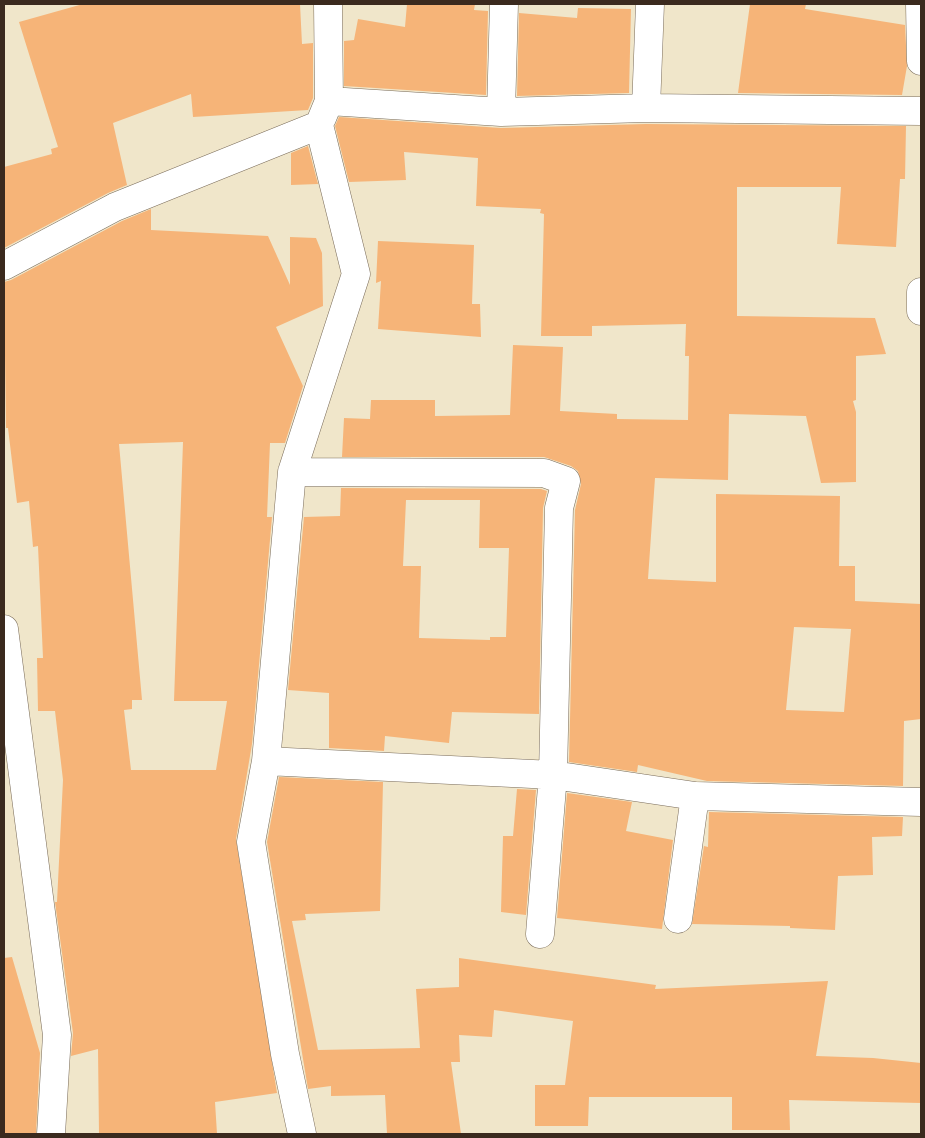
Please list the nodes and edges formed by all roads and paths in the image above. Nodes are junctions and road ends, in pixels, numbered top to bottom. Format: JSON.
{"nodes":[{"id":1,"x":328,"y":4,"type":"edge"},
{"id":2,"x":504,"y":4,"type":"edge"},
{"id":3,"x":650,"y":4,"type":"edge"},
{"id":4,"x":920,"y":4,"type":"edge"},
{"id":5,"x":921,"y":61,"type":"edge"},
{"id":6,"x":646,"y":108,"type":"junction"},
{"id":7,"x":921,"y":111,"type":"edge"},
{"id":8,"x":501,"y":112,"type":"junction"},
{"id":9,"x":324,"y":113,"type":"junction"},
{"id":10,"x":4,"y":266,"type":"edge"},
{"id":11,"x":921,"y":292,"type":"edge"},
{"id":12,"x":921,"y":311,"type":"edge"},
{"id":13,"x":292,"y":472,"type":"junction"},
{"id":14,"x":4,"y":629,"type":"edge"},
{"id":15,"x":266,"y":761,"type":"junction"},
{"id":16,"x":552,"y":775,"type":"junction"},
{"id":17,"x":695,"y":796,"type":"junction"},
{"id":18,"x":921,"y":802,"type":"edge"},
{"id":19,"x":678,"y":919,"type":"dead end"},
{"id":20,"x":540,"y":934,"type":"dead end"},
{"id":21,"x":51,"y":1134,"type":"edge"},
{"id":22,"x":302,"y":1134,"type":"edge"}],
"edges":[{"from":1,"to":9,"type":"street"},
{"from":2,"to":8,"type":"street"},
{"from":3,"to":6,"type":"street"},
{"from":4,"to":5,"type":"street"},
{"from":6,"to":7,"type":"street"},
{"from":6,"to":8,"type":"street"},
{"from":8,"to":9,"type":"street"},
{"from":9,"to":10,"type":"street"},
{"from":9,"to":13,"type":"street"},
{"from":11,"to":12,"type":"street"},
{"from":13,"to":15,"type":"street"},
{"from":13,"to":16,"type":"street"},
{"from":14,"to":21,"type":"street"},
{"from":15,"to":16,"type":"street"},
{"from":15,"to":22,"type":"street"},
{"from":16,"to":17,"type":"street"},
{"from":16,"to":20,"type":"street"},
{"from":17,"to":18,"type":"street"},
{"from":17,"to":19,"type":"street"}]}
